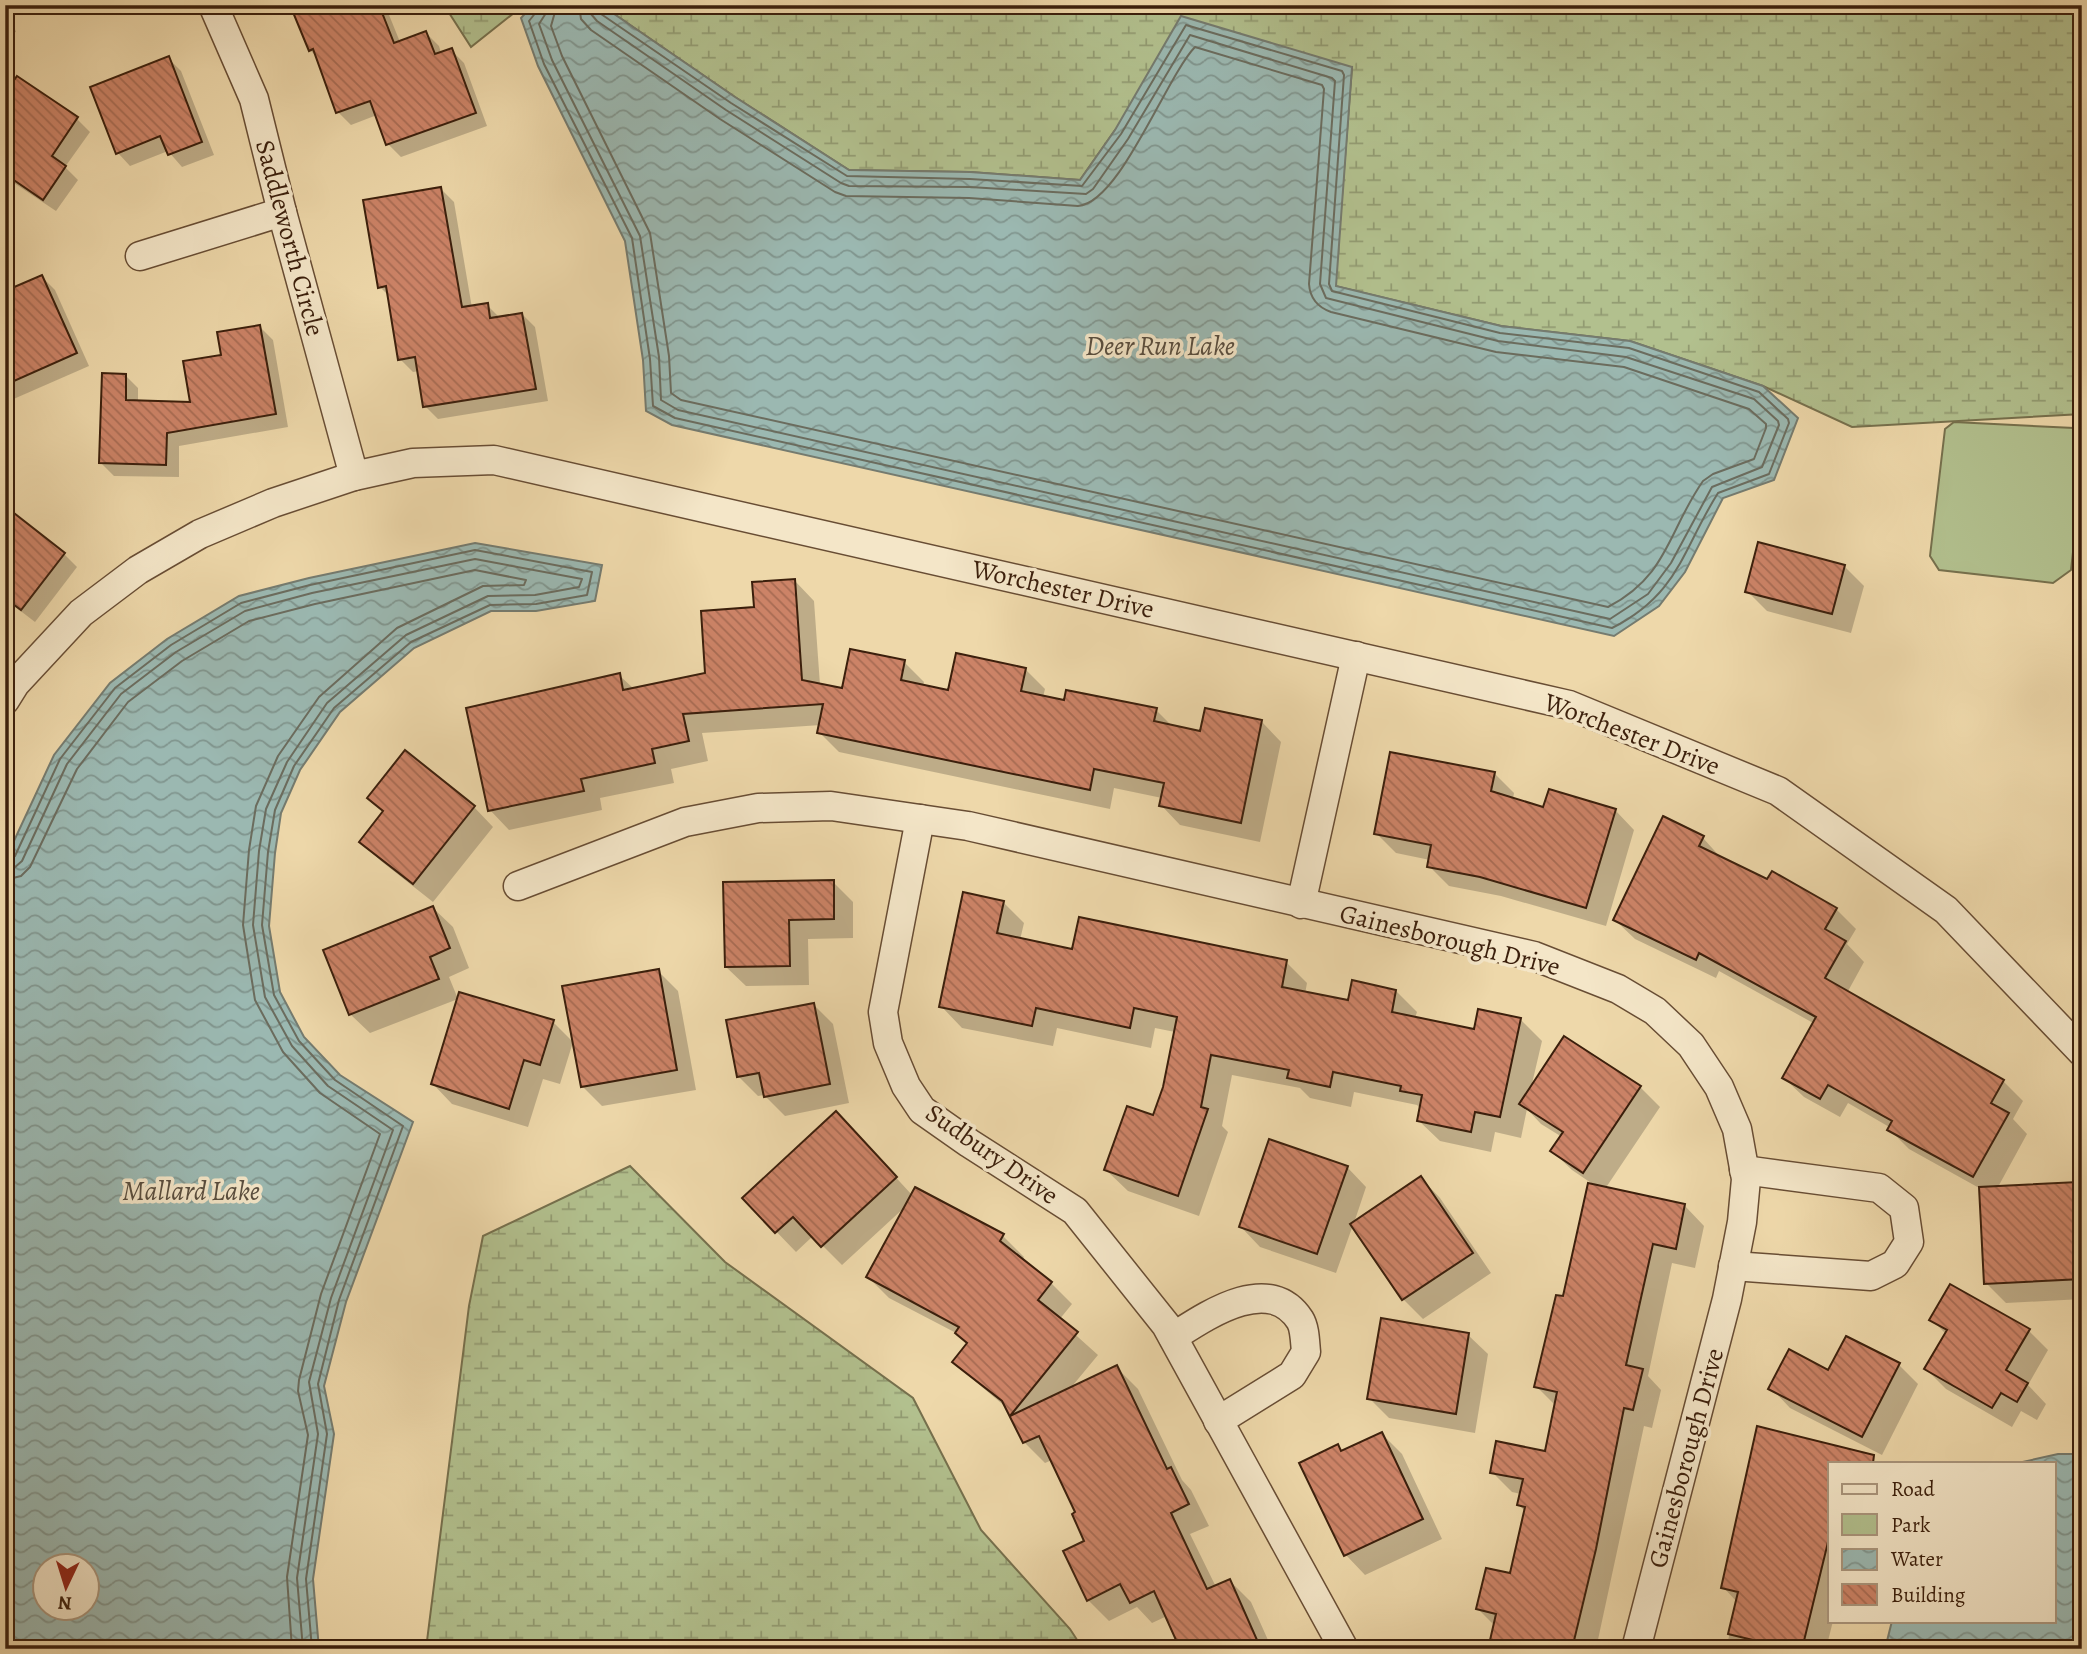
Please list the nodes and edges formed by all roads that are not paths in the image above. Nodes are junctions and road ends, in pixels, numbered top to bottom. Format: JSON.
{"nodes":[{"id":1,"x":213,"y":5,"type":"edge"},
{"id":2,"x":282,"y":212,"type":"junction"},
{"id":3,"x":140,"y":256,"type":"dead end"},
{"id":4,"x":354,"y":476,"type":"junction"},
{"id":5,"x":1356,"y":656,"type":"junction"},
{"id":6,"x":9,"y":687,"type":"edge"},
{"id":7,"x":920,"y":819,"type":"junction"},
{"id":8,"x":518,"y":886,"type":"dead end"},
{"id":9,"x":1301,"y":904,"type":"junction"},
{"id":10,"x":2082,"y":1052,"type":"edge"},
{"id":11,"x":1744,"y":1170,"type":"junction"},
{"id":12,"x":1733,"y":1266,"type":"junction"},
{"id":13,"x":1173,"y":1337,"type":"junction"},
{"id":14,"x":1218,"y":1421,"type":"junction"},
{"id":15,"x":1344,"y":1649,"type":"edge"},
{"id":16,"x":1636,"y":1649,"type":"edge"}],
"edges":[{"from":1,"to":2,"type":"street","name":"Saddleworth Circle"},
{"from":2,"to":3,"type":"street"},
{"from":2,"to":4,"type":"street","name":"Saddleworth Circle"},
{"from":4,"to":5,"type":"street","name":"Worchester Drive"},
{"from":4,"to":6,"type":"street","name":"Worchester Drive"},
{"from":5,"to":9,"type":"street"},
{"from":5,"to":10,"type":"street","name":"Worchester Drive"},
{"from":7,"to":8,"type":"street","name":"Gainesborough Drive"},
{"from":7,"to":9,"type":"street","name":"Gainesborough Drive"},
{"from":7,"to":13,"type":"street","name":"Sudbury Drive"},
{"from":9,"to":11,"type":"street","name":"Gainesborough Drive"},
{"from":11,"to":12,"type":"street","name":"Gainesborough Drive"},
{"from":11,"to":12,"type":"street"},
{"from":12,"to":16,"type":"street","name":"Gainesborough Drive"},
{"from":13,"to":14,"type":"street","name":"Sudbury Drive"},
{"from":13,"to":14,"type":"street"},
{"from":14,"to":15,"type":"street","name":"Sudbury Drive"}]}
